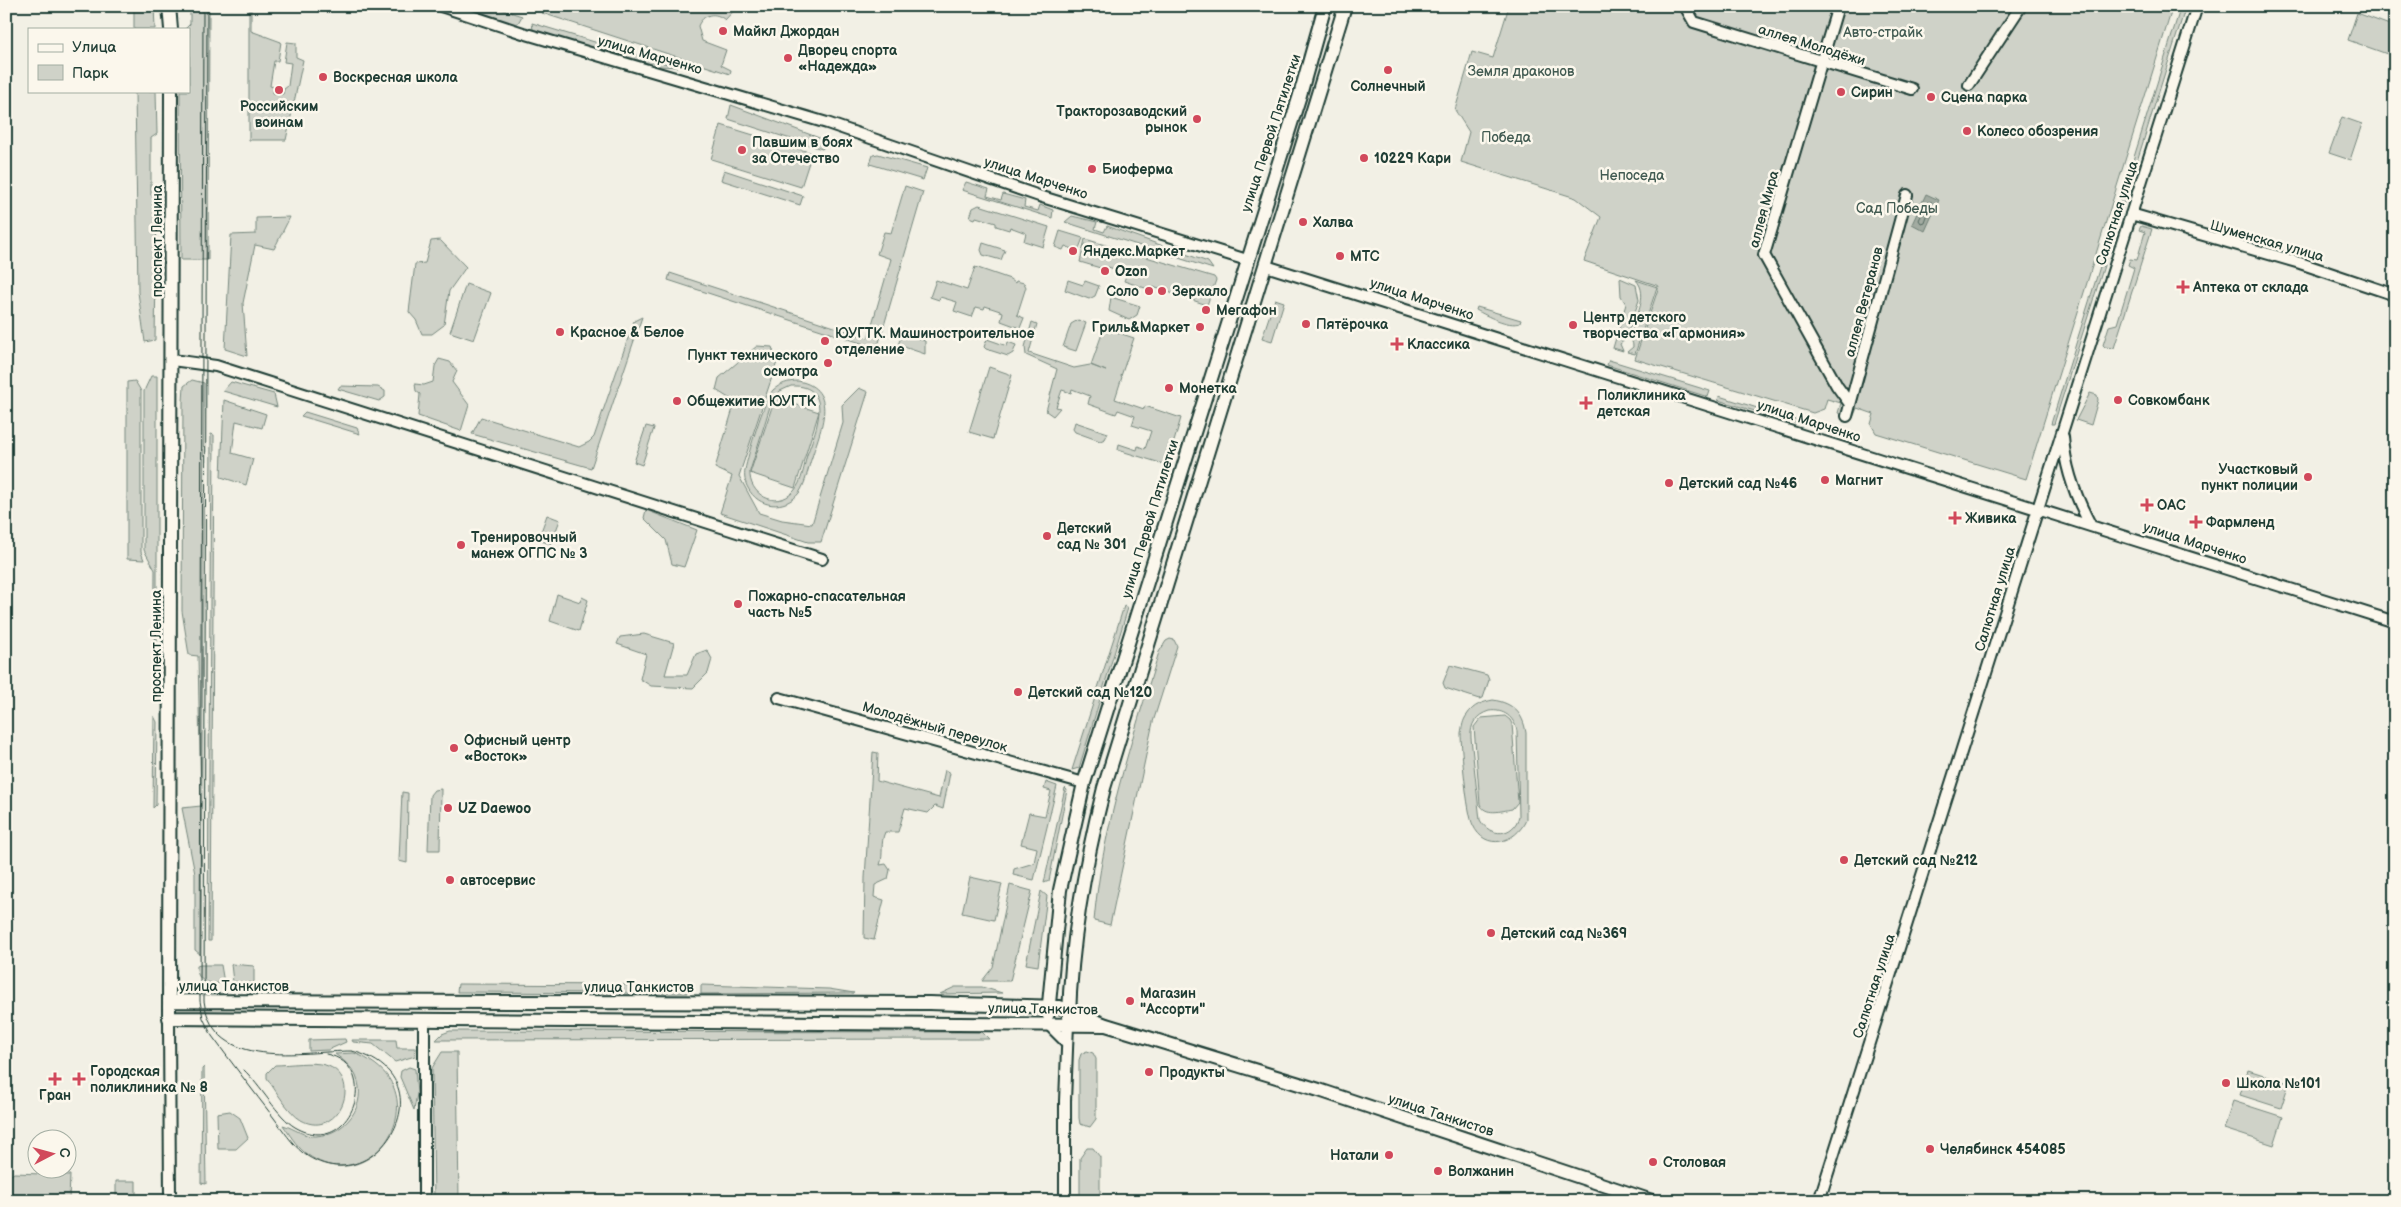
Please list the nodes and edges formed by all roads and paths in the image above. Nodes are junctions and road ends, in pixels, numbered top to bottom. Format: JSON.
{"nodes":[{"id":1,"x":441,"y":6,"type":"edge"},
{"id":2,"x":1325,"y":6,"type":"edge"},
{"id":3,"x":1345,"y":6,"type":"edge"},
{"id":4,"x":1685,"y":6,"type":"edge"},
{"id":5,"x":1838,"y":6,"type":"edge"},
{"id":6,"x":2021,"y":6,"type":"edge"},
{"id":7,"x":2197,"y":6,"type":"edge"},
{"id":8,"x":1821,"y":63,"type":"junction"},
{"id":9,"x":1970,"y":84,"type":"dead end"},
{"id":10,"x":1912,"y":89,"type":"dead end"},
{"id":11,"x":171,"y":92,"type":"edge"},
{"id":12,"x":1907,"y":195,"type":"dead end"},
{"id":13,"x":2131,"y":214,"type":"junction"},
{"id":14,"x":1247,"y":260,"type":"junction"},
{"id":15,"x":1266,"y":266,"type":"junction"},
{"id":16,"x":2395,"y":295,"type":"edge"},
{"id":17,"x":172,"y":360,"type":"junction"},
{"id":18,"x":1850,"y":404,"type":"junction"},
{"id":19,"x":1847,"y":416,"type":"dead end"},
{"id":20,"x":2062,"y":430,"type":"junction"},
{"id":21,"x":2037,"y":509,"type":"junction"},
{"id":22,"x":2090,"y":526,"type":"junction"},
{"id":23,"x":822,"y":559,"type":"dead end"},
{"id":24,"x":2395,"y":622,"type":"edge"},
{"id":25,"x":779,"y":698,"type":"dead end"},
{"id":26,"x":1084,"y":783,"type":"junction"},
{"id":27,"x":169,"y":1001,"type":"junction"},
{"id":28,"x":424,"y":1002,"type":"junction"},
{"id":29,"x":1048,"y":1007,"type":"junction"},
{"id":30,"x":1069,"y":1009,"type":"junction"},
{"id":31,"x":170,"y":1018,"type":"junction"},
{"id":32,"x":424,"y":1019,"type":"junction"},
{"id":33,"x":1048,"y":1024,"type":"junction"},
{"id":34,"x":1068,"y":1024,"type":"junction"},
{"id":35,"x":1106,"y":1025,"type":"junction"},
{"id":36,"x":1067,"y":1043,"type":"junction"},
{"id":37,"x":170,"y":1201,"type":"edge"},
{"id":38,"x":424,"y":1201,"type":"edge"},
{"id":39,"x":1065,"y":1201,"type":"edge"},
{"id":40,"x":1652,"y":1201,"type":"edge"},
{"id":41,"x":1819,"y":1201,"type":"edge"}],
"edges":[{"from":1,"to":14,"type":"street","name":"улица Марченко"},
{"from":2,"to":14,"type":"main road","name":"улица Первой Пятилетки"},
{"from":3,"to":15,"type":"main road"},
{"from":4,"to":8,"type":"street","name":"аллея Молодёжи"},
{"from":5,"to":8,"type":"street","name":"аллея Мира"},
{"from":6,"to":9,"type":"street"},
{"from":7,"to":13,"type":"street","name":"Салютная улица"},
{"from":8,"to":10,"type":"street","name":"аллея Молодёжи"},
{"from":8,"to":18,"type":"street","name":"аллея Мира"},
{"from":11,"to":17,"type":"main road","name":"проспект Ленина"},
{"from":12,"to":18,"type":"street","name":"аллея Ветеранов"},
{"from":13,"to":16,"type":"street","name":"Шуменская улица"},
{"from":13,"to":20,"type":"street","name":"Салютная улица"},
{"from":14,"to":15,"type":"main road","name":"улица Марченко"},
{"from":14,"to":26,"type":"main road","name":"улица Первой Пятилетки"},
{"from":15,"to":21,"type":"street","name":"улица Марченко"},
{"from":15,"to":30,"type":"main road"},
{"from":17,"to":23,"type":"street"},
{"from":17,"to":27,"type":"main road","name":"проспект Ленина"},
{"from":18,"to":19,"type":"street","name":"аллея Ветеранов"},
{"from":20,"to":21,"type":"street","name":"Салютная улица"},
{"from":20,"to":22,"type":"street"},
{"from":21,"to":22,"type":"street","name":"улица Марченко"},
{"from":21,"to":41,"type":"street","name":"Салютная улица"},
{"from":22,"to":24,"type":"street","name":"улица Марченко"},
{"from":25,"to":26,"type":"street","name":"Молодёжный переулок"},
{"from":26,"to":29,"type":"main road","name":"улица Первой Пятилетки"},
{"from":27,"to":28,"type":"main road","name":"улица Танкистов"},
{"from":27,"to":31,"type":"main road","name":"проспект Ленина"},
{"from":28,"to":29,"type":"main road","name":"улица Танкистов"},
{"from":28,"to":32,"type":"main road"},
{"from":29,"to":30,"type":"main road","name":"улица Танкистов"},
{"from":29,"to":33,"type":"main road","name":"улица Первой Пятилетки"},
{"from":30,"to":34,"type":"main road"},
{"from":30,"to":35,"type":"main road","name":"улица Танкистов"},
{"from":31,"to":32,"type":"main road","name":"улица Танкистов"},
{"from":31,"to":37,"type":"street","name":"проспект Ленина"},
{"from":32,"to":33,"type":"main road","name":"улица Танкистов"},
{"from":32,"to":38,"type":"street"},
{"from":33,"to":34,"type":"main road","name":"улица Танкистов"},
{"from":33,"to":36,"type":"street"},
{"from":34,"to":35,"type":"main road","name":"улица Танкистов"},
{"from":34,"to":36,"type":"street"},
{"from":35,"to":40,"type":"main road","name":"улица Танкистов"},
{"from":36,"to":39,"type":"street"}]}
